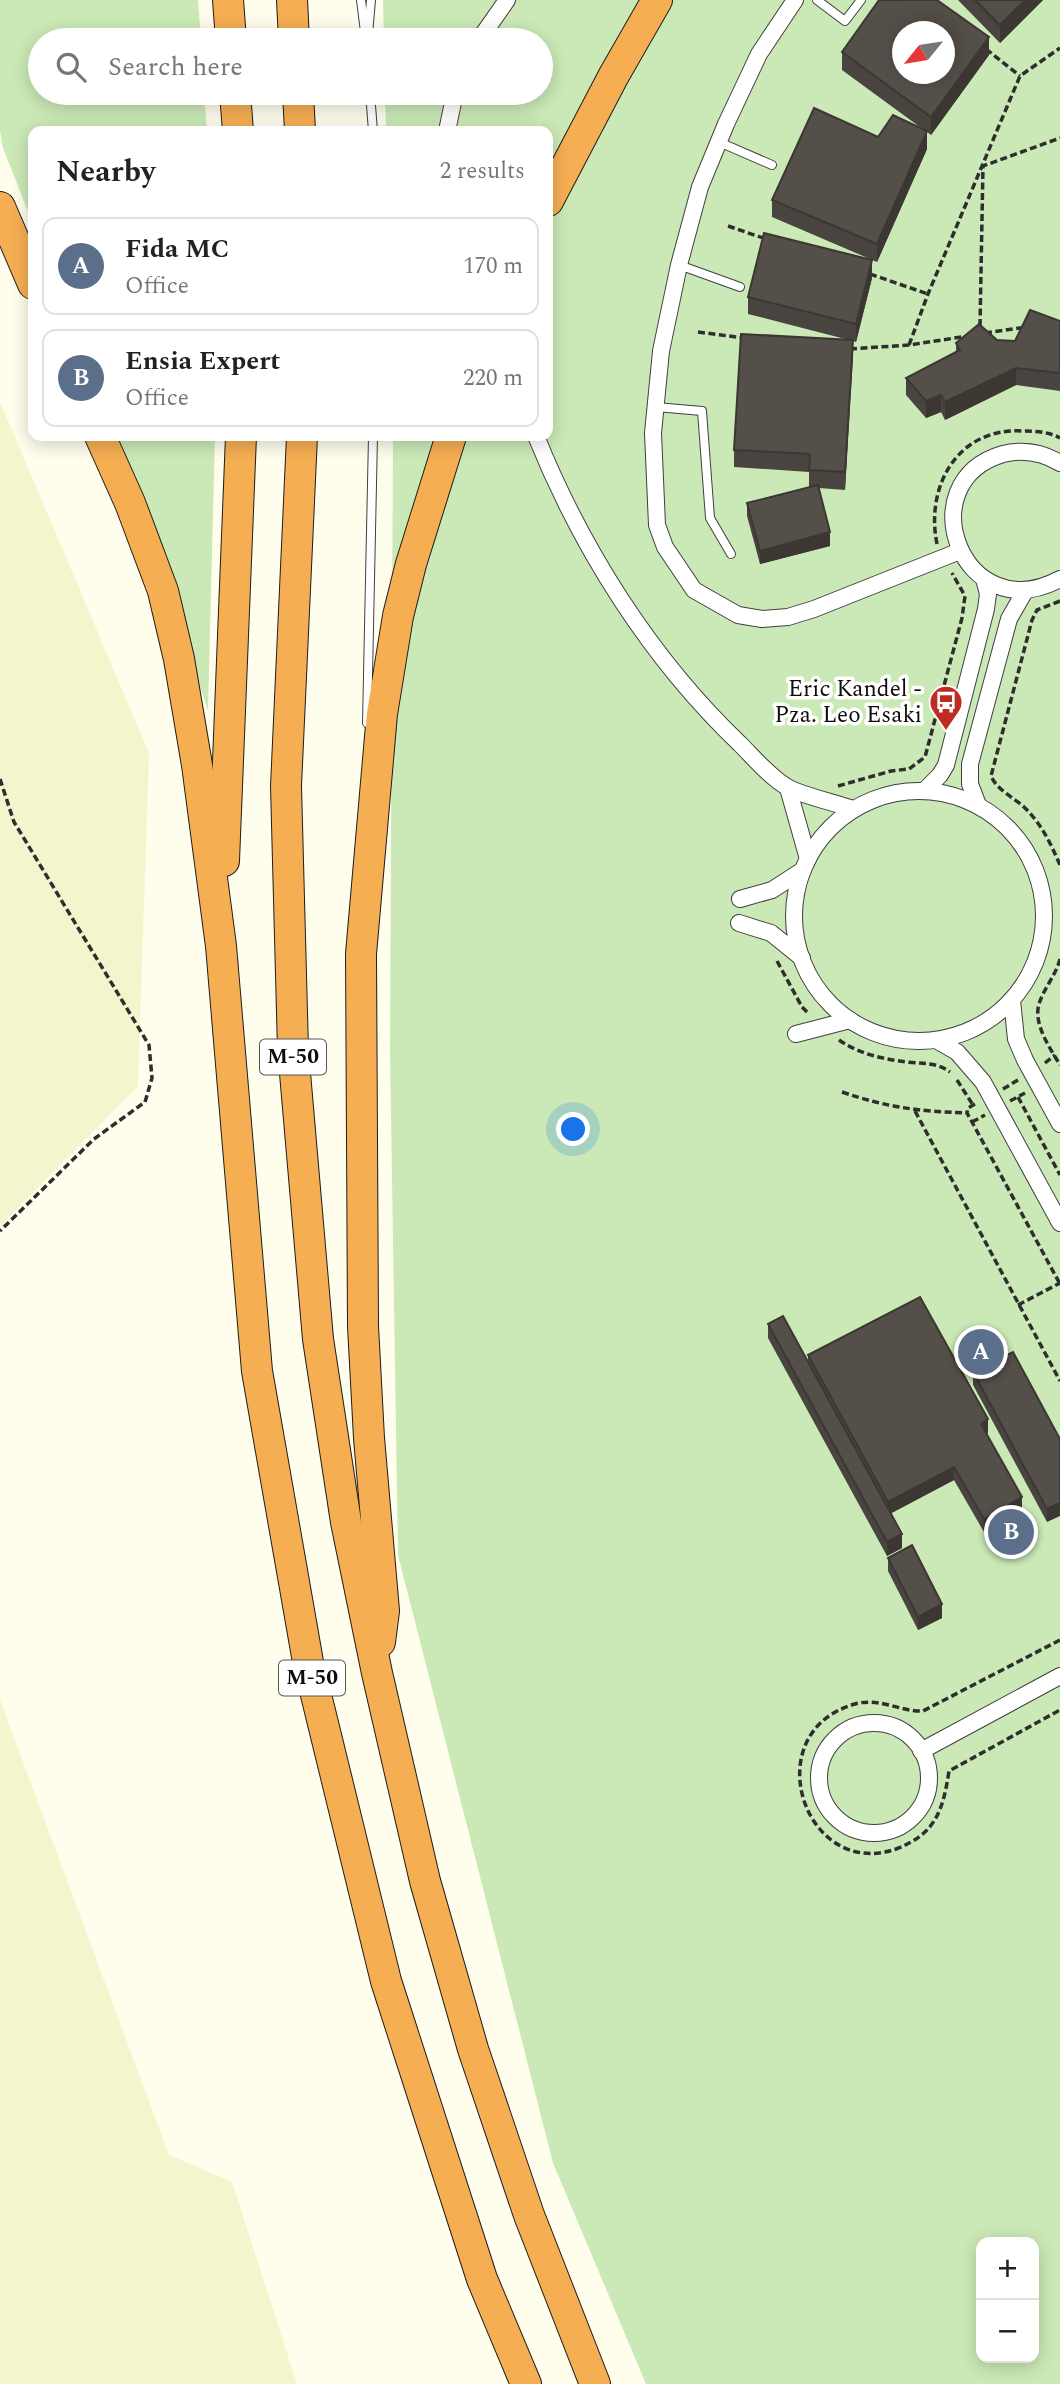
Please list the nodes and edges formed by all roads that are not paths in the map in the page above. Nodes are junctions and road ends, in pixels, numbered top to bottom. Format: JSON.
{"nodes":[{"id":1,"x":228,"y":0,"type":"edge"},
{"id":2,"x":292,"y":0,"type":"edge"},
{"id":3,"x":361,"y":0,"type":"edge"},
{"id":4,"x":371,"y":0,"type":"edge"},
{"id":5,"x":507,"y":0,"type":"edge"},
{"id":6,"x":657,"y":0,"type":"edge"},
{"id":7,"x":795,"y":0,"type":"edge"},
{"id":8,"x":817,"y":0,"type":"edge"},
{"id":9,"x":861,"y":0,"type":"edge"},
{"id":10,"x":230,"y":28,"type":"edge"},
{"id":11,"x":293,"y":28,"type":"edge"},
{"id":12,"x":365,"y":28,"type":"edge"},
{"id":13,"x":368,"y":28,"type":"edge"},
{"id":14,"x":487,"y":28,"type":"edge"},
{"id":15,"x":236,"y":105,"type":"edge"},
{"id":16,"x":299,"y":105,"type":"edge"},
{"id":17,"x":371,"y":105,"type":"edge"},
{"id":18,"x":452,"y":105,"type":"edge"},
{"id":19,"x":238,"y":126,"type":"edge"},
{"id":20,"x":300,"y":126,"type":"edge"},
{"id":21,"x":373,"y":126,"type":"edge"},
{"id":22,"x":448,"y":126,"type":"edge"},
{"id":23,"x":719,"y":142,"type":"junction"},
{"id":24,"x":772,"y":165,"type":"dead end"},
{"id":25,"x":553,"y":191,"type":"edge"},
{"id":26,"x":0,"y":206,"type":"edge"},
{"id":27,"x":679,"y":265,"type":"junction"},
{"id":28,"x":28,"y":272,"type":"edge"},
{"id":29,"x":740,"y":287,"type":"dead end"},
{"id":30,"x":656,"y":407,"type":"junction"},
{"id":31,"x":102,"y":441,"type":"edge"},
{"id":32,"x":241,"y":441,"type":"edge"},
{"id":33,"x":302,"y":441,"type":"edge"},
{"id":34,"x":373,"y":441,"type":"edge"},
{"id":35,"x":449,"y":441,"type":"edge"},
{"id":36,"x":538,"y":441,"type":"edge"},
{"id":37,"x":1060,"y":463,"type":"edge"},
{"id":38,"x":960,"y":551,"type":"junction"},
{"id":39,"x":731,"y":554,"type":"dead end"},
{"id":40,"x":985,"y":579,"type":"junction"},
{"id":41,"x":1060,"y":579,"type":"edge"},
{"id":42,"x":1025,"y":591,"type":"junction"},
{"id":43,"x":366,"y":733,"type":"dead end"},
{"id":44,"x":788,"y":788,"type":"junction"},
{"id":45,"x":924,"y":791,"type":"junction"},
{"id":46,"x":365,"y":802,"type":"dead end"},
{"id":47,"x":978,"y":805,"type":"junction"},
{"id":48,"x":853,"y":808,"type":"junction"},
{"id":49,"x":805,"y":865,"type":"junction"},
{"id":50,"x":740,"y":899,"type":"dead end"},
{"id":51,"x":738,"y":923,"type":"dead end"},
{"id":52,"x":221,"y":946,"type":"junction"},
{"id":53,"x":361,"y":954,"type":"junction"},
{"id":54,"x":802,"y":958,"type":"junction"},
{"id":55,"x":1012,"y":1000,"type":"junction"},
{"id":56,"x":850,"y":1020,"type":"junction"},
{"id":57,"x":796,"y":1034,"type":"dead end"},
{"id":58,"x":936,"y":1040,"type":"junction"},
{"id":59,"x":1060,"y":1124,"type":"edge"},
{"id":60,"x":1060,"y":1223,"type":"edge"},
{"id":61,"x":377,"y":1673,"type":"junction"},
{"id":62,"x":1060,"y":1676,"type":"edge"},
{"id":63,"x":921,"y":1751,"type":"junction"},
{"id":64,"x":526,"y":2384,"type":"edge"},
{"id":65,"x":595,"y":2384,"type":"edge"}],
"edges":[{"from":1,"to":10,"type":"highway"},
{"from":2,"to":11,"type":"highway"},
{"from":3,"to":12,"type":"lane"},
{"from":4,"to":13,"type":"lane"},
{"from":5,"to":14,"type":"street"},
{"from":6,"to":25,"type":"highway"},
{"from":7,"to":23,"type":"street"},
{"from":8,"to":9,"type":"lane"},
{"from":15,"to":19,"type":"highway"},
{"from":16,"to":20,"type":"highway"},
{"from":17,"to":21,"type":"lane"},
{"from":18,"to":22,"type":"street"},
{"from":23,"to":24,"type":"lane"},
{"from":23,"to":27,"type":"street"},
{"from":26,"to":28,"type":"highway"},
{"from":27,"to":29,"type":"lane"},
{"from":27,"to":30,"type":"street"},
{"from":30,"to":38,"type":"street"},
{"from":30,"to":39,"type":"lane"},
{"from":31,"to":52,"type":"highway"},
{"from":32,"to":52,"type":"highway","number":"M-50"},
{"from":33,"to":61,"type":"highway","number":"M-50"},
{"from":34,"to":43,"type":"lane"},
{"from":35,"to":53,"type":"highway"},
{"from":36,"to":44,"type":"street"},
{"from":37,"to":38,"type":"street"},
{"from":38,"to":40,"type":"street"},
{"from":40,"to":42,"type":"street"},
{"from":40,"to":45,"type":"street"},
{"from":41,"to":42,"type":"street"},
{"from":42,"to":47,"type":"street"},
{"from":44,"to":48,"type":"street"},
{"from":44,"to":49,"type":"street"},
{"from":45,"to":47,"type":"street"},
{"from":45,"to":48,"type":"street"},
{"from":46,"to":53,"type":"lane"},
{"from":47,"to":55,"type":"street"},
{"from":48,"to":49,"type":"street"},
{"from":49,"to":50,"type":"street"},
{"from":49,"to":54,"type":"street"},
{"from":51,"to":54,"type":"street"},
{"from":52,"to":64,"type":"highway","number":"M-50"},
{"from":53,"to":61,"type":"highway"},
{"from":54,"to":56,"type":"street"},
{"from":55,"to":58,"type":"street"},
{"from":55,"to":59,"type":"street"},
{"from":56,"to":57,"type":"street"},
{"from":56,"to":58,"type":"street"},
{"from":58,"to":60,"type":"street"},
{"from":61,"to":65,"type":"highway","number":"M-50"},
{"from":62,"to":63,"type":"street"},
{"from":63,"to":63,"type":"street"}]}
